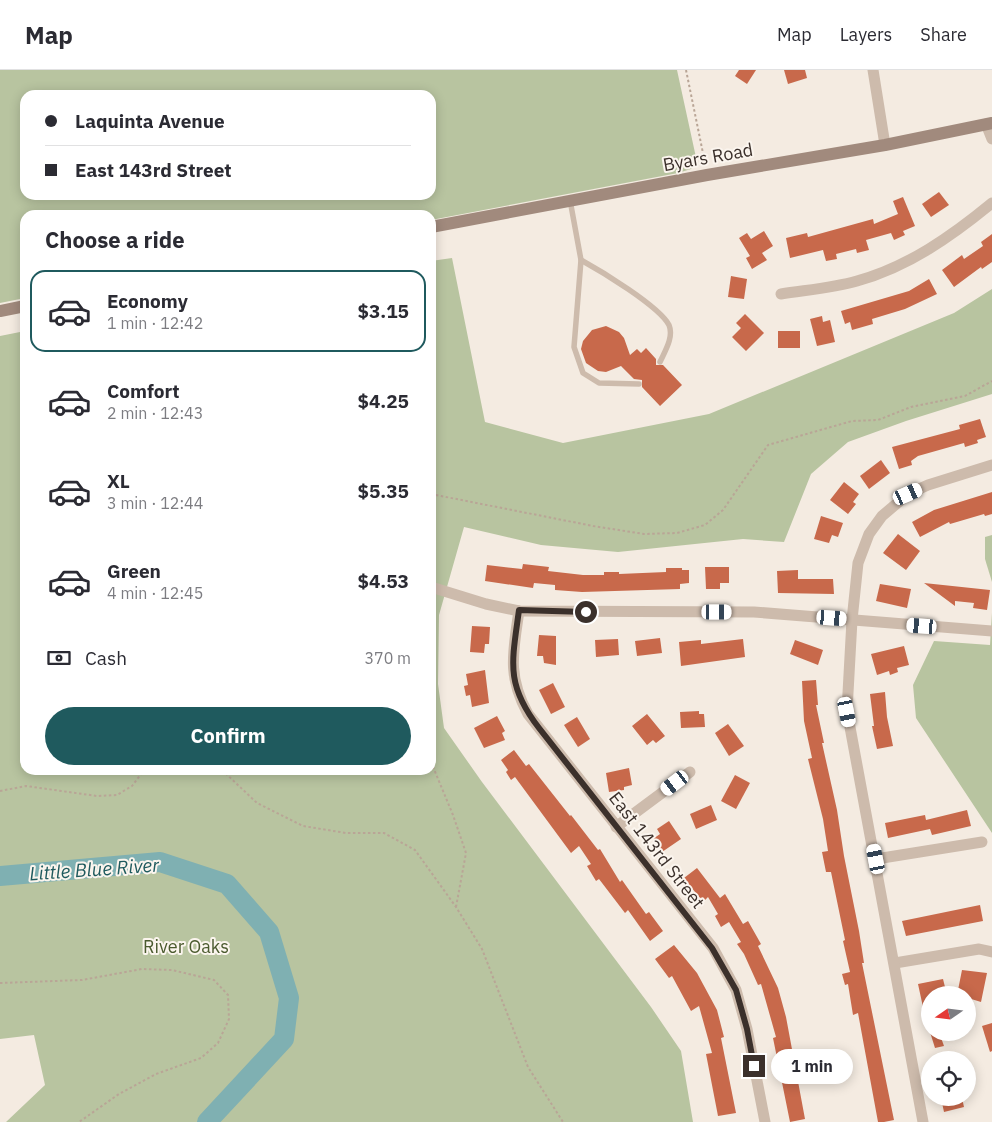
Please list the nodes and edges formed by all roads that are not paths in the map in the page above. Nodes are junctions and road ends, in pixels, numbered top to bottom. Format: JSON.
{"nodes":[{"id":1,"x":873,"y":70,"type":"edge"},
{"id":2,"x":989,"y":123,"type":"edge"},
{"id":3,"x":992,"y":139,"type":"edge"},
{"id":4,"x":885,"y":145,"type":"junction"},
{"id":5,"x":570,"y":200,"type":"junction"},
{"id":6,"x":992,"y":202,"type":"edge"},
{"id":7,"x":436,"y":226,"type":"edge"},
{"id":8,"x":581,"y":260,"type":"junction"},
{"id":9,"x":782,"y":294,"type":"dead end"},
{"id":10,"x":20,"y":307,"type":"edge"},
{"id":11,"x":0,"y":311,"type":"edge"},
{"id":12,"x":660,"y":362,"type":"dead end"},
{"id":13,"x":639,"y":384,"type":"dead end"},
{"id":14,"x":992,"y":465,"type":"edge"},
{"id":15,"x":436,"y":589,"type":"edge"},
{"id":16,"x":519,"y":610,"type":"junction"},
{"id":17,"x":852,"y":620,"type":"junction"},
{"id":18,"x":992,"y":631,"type":"edge"},
{"id":19,"x":690,"y":772,"type":"dead end"},
{"id":20,"x":616,"y":827,"type":"junction"},
{"id":21,"x":982,"y":842,"type":"dead end"},
{"id":22,"x":876,"y":859,"type":"junction"},
{"id":23,"x":992,"y":952,"type":"edge"},
{"id":24,"x":895,"y":963,"type":"junction"},
{"id":25,"x":765,"y":1122,"type":"edge"},
{"id":26,"x":923,"y":1122,"type":"edge"}],
"edges":[{"from":1,"to":4,"type":"street"},
{"from":2,"to":3,"type":"street"},
{"from":2,"to":4,"type":"street","name":"Byars Road"},
{"from":4,"to":5,"type":"street","name":"Byars Road"},
{"from":5,"to":7,"type":"street","name":"Byars Road"},
{"from":5,"to":8,"type":"lane"},
{"from":6,"to":9,"type":"street"},
{"from":8,"to":12,"type":"lane"},
{"from":8,"to":13,"type":"lane"},
{"from":10,"to":11,"type":"street"},
{"from":14,"to":17,"type":"street"},
{"from":15,"to":16,"type":"street"},
{"from":16,"to":17,"type":"street"},
{"from":16,"to":20,"type":"street","name":"East 143rd Street"},
{"from":17,"to":18,"type":"street"},
{"from":17,"to":22,"type":"street"},
{"from":19,"to":20,"type":"street"},
{"from":20,"to":25,"type":"street","name":"East 143rd Street"},
{"from":21,"to":22,"type":"street"},
{"from":22,"to":24,"type":"street"},
{"from":23,"to":24,"type":"street"},
{"from":24,"to":26,"type":"street"}]}
